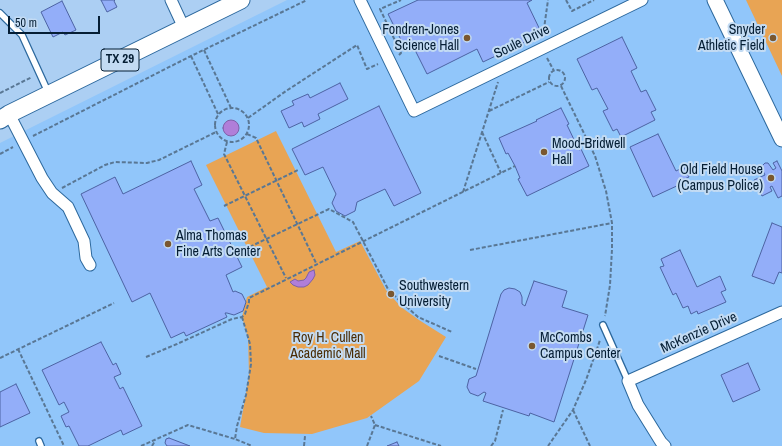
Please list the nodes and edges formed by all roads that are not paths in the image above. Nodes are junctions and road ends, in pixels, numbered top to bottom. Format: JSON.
{"nodes":[{"id":1,"x":171,"y":0,"type":"edge"},
{"id":2,"x":241,"y":0,"type":"edge"},
{"id":3,"x":360,"y":0,"type":"edge"},
{"id":4,"x":715,"y":0,"type":"edge"},
{"id":5,"x":640,"y":1,"type":"edge"},
{"id":6,"x":0,"y":13,"type":"edge"},
{"id":7,"x":184,"y":28,"type":"junction"},
{"id":8,"x":49,"y":95,"type":"junction"},
{"id":9,"x":5,"y":117,"type":"edge"},
{"id":10,"x":782,"y":139,"type":"edge"},
{"id":11,"x":90,"y":265,"type":"dead end"},
{"id":12,"x":782,"y":312,"type":"edge"},
{"id":13,"x":603,"y":325,"type":"road end"},
{"id":14,"x":628,"y":381,"type":"junction"},
{"id":15,"x":665,"y":446,"type":"edge"}],
"edges":[{"from":1,"to":7,"type":"street"},
{"from":2,"to":7,"type":"main road","number":"TX 29"},
{"from":3,"to":5,"type":"street","name":"Soule Drive"},
{"from":4,"to":10,"type":"street"},
{"from":6,"to":8,"type":"lane"},
{"from":7,"to":8,"type":"main road","number":"TX 29"},
{"from":8,"to":9,"type":"main road","number":"TX 29"},
{"from":9,"to":11,"type":"street"},
{"from":12,"to":14,"type":"street","name":"McKenzie Drive"},
{"from":13,"to":14,"type":"lane"},
{"from":14,"to":15,"type":"street"}]}
